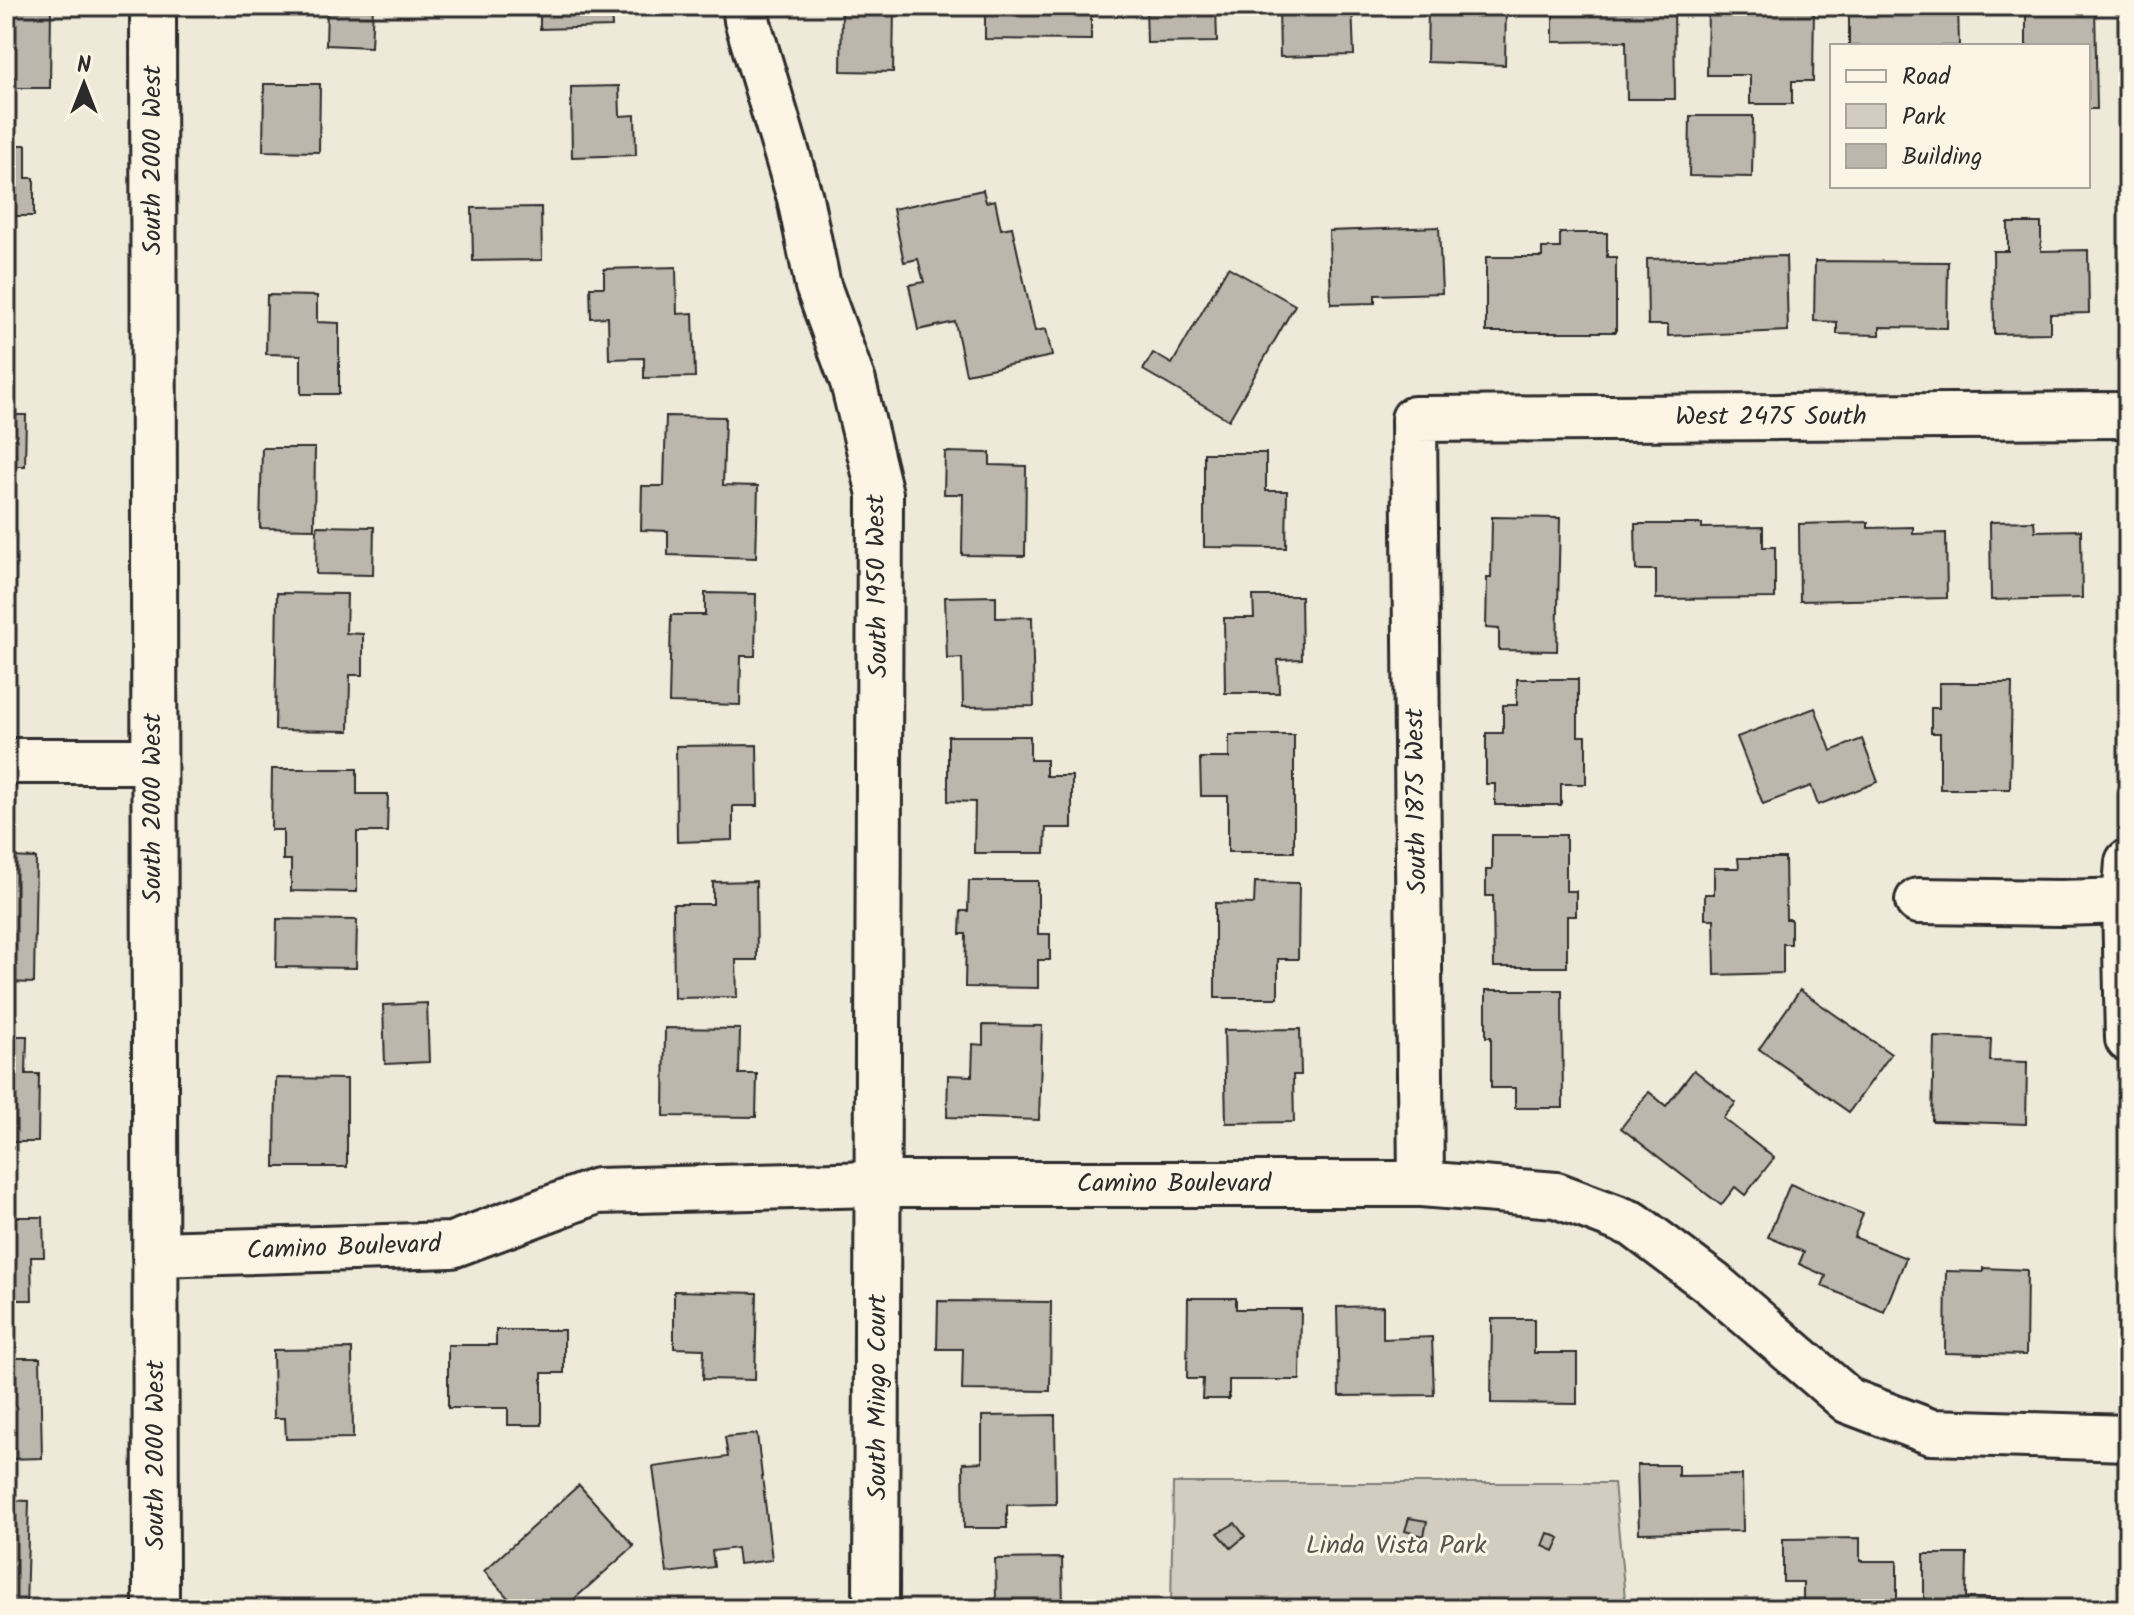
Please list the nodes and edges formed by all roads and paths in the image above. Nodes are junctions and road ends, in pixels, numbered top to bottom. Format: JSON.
{"nodes":[{"id":1,"x":153,"y":6,"type":"edge"},
{"id":2,"x":745,"y":6,"type":"edge"},
{"id":3,"x":2128,"y":415,"type":"edge"},
{"id":4,"x":1414,"y":419,"type":"joint"},
{"id":5,"x":6,"y":761,"type":"edge"},
{"id":6,"x":153,"y":761,"type":"junction"},
{"id":7,"x":2127,"y":888,"type":"edge"},
{"id":8,"x":1918,"y":901,"type":"dead end"},
{"id":9,"x":2128,"y":1039,"type":"edge"},
{"id":10,"x":878,"y":1184,"type":"junction"},
{"id":11,"x":1421,"y":1184,"type":"junction"},
{"id":12,"x":155,"y":1254,"type":"junction"},
{"id":13,"x":2128,"y":1438,"type":"edge"},
{"id":14,"x":156,"y":1609,"type":"edge"},
{"id":15,"x":876,"y":1609,"type":"edge"}],
"edges":[{"from":1,"to":6,"type":"street","name":"South 2000 West"},
{"from":2,"to":10,"type":"street","name":"South 1950 West"},
{"from":3,"to":4,"type":"street","name":"West 2475 South"},
{"from":4,"to":11,"type":"street","name":"South 1875 West"},
{"from":5,"to":6,"type":"street"},
{"from":6,"to":12,"type":"street","name":"South 2000 West"},
{"from":7,"to":8,"type":"street"},
{"from":7,"to":9,"type":"street"},
{"from":10,"to":11,"type":"street","name":"Camino Boulevard"},
{"from":10,"to":12,"type":"street","name":"Camino Boulevard"},
{"from":10,"to":15,"type":"street","name":"South Mingo Court"},
{"from":11,"to":13,"type":"street","name":"Camino Boulevard"},
{"from":12,"to":14,"type":"street","name":"South 2000 West"}]}
